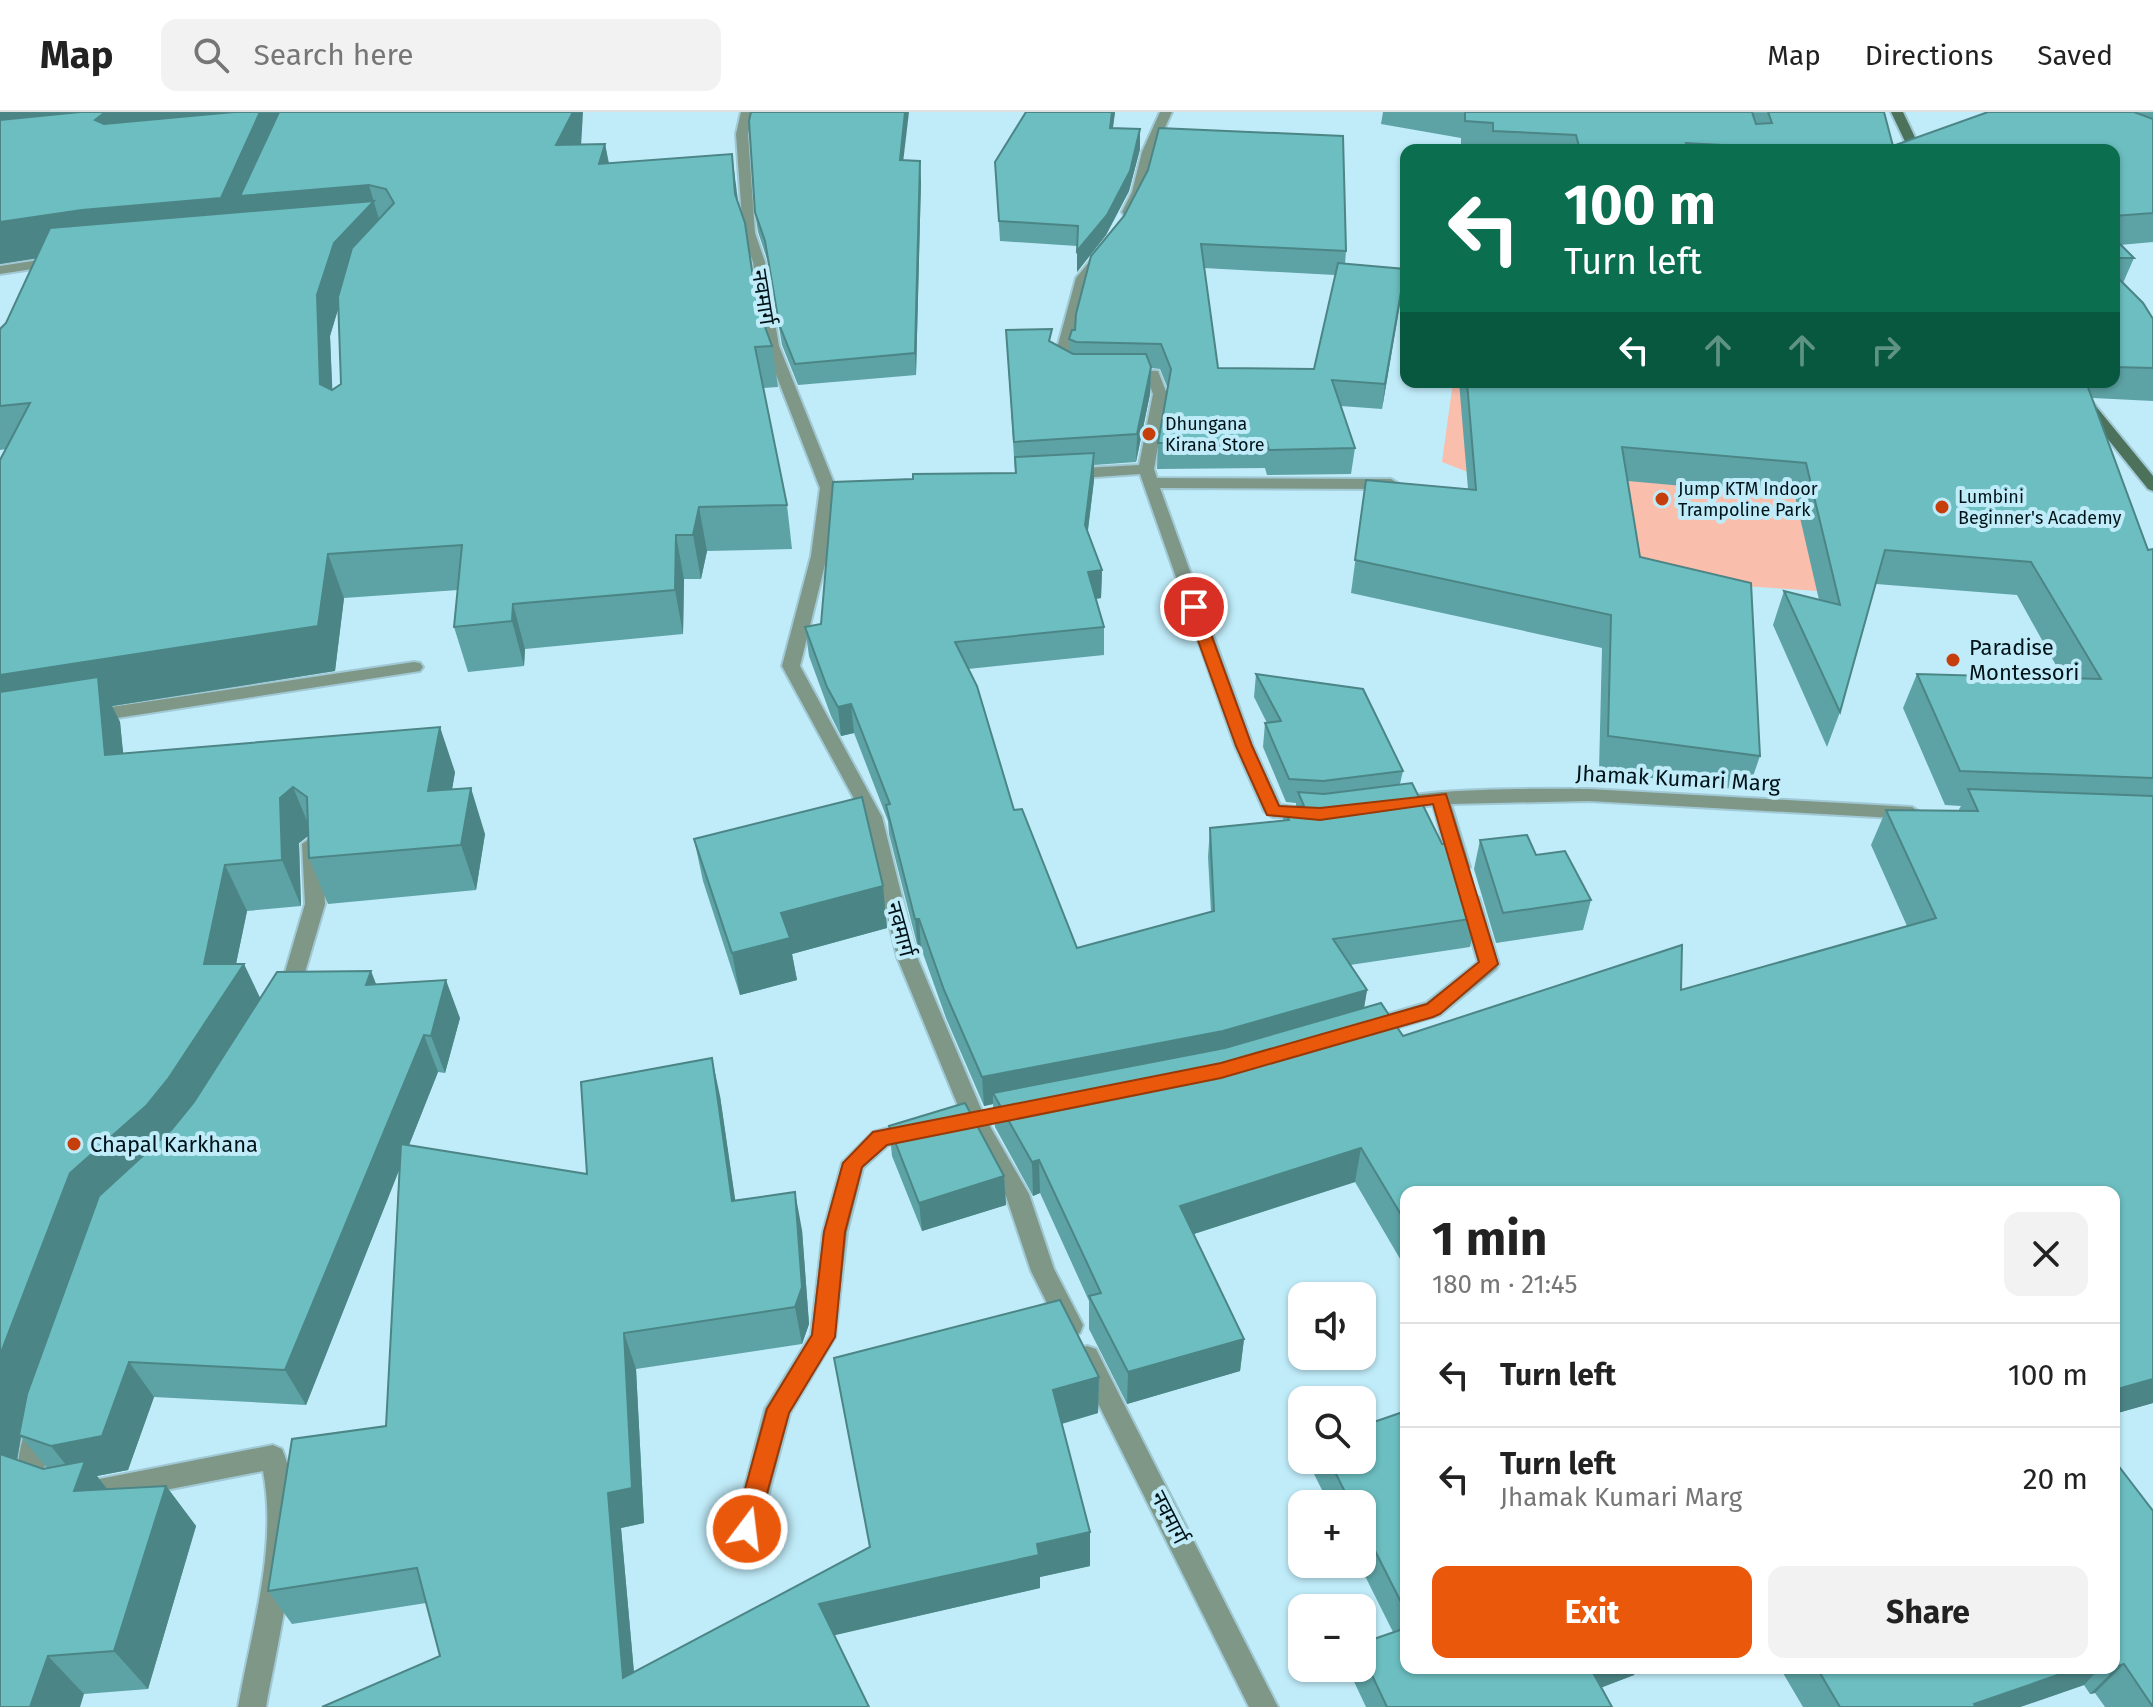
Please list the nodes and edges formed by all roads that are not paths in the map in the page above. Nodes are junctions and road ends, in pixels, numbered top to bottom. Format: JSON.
{"nodes":[{"id":1,"x":747,"y":112,"type":"edge"},
{"id":2,"x":1166,"y":112,"type":"edge"},
{"id":3,"x":1897,"y":112,"type":"edge"},
{"id":4,"x":1912,"y":144,"type":"edge"},
{"id":5,"x":70,"y":260,"type":"edge"},
{"id":6,"x":0,"y":270,"type":"edge"},
{"id":7,"x":2074,"y":388,"type":"edge"},
{"id":8,"x":1050,"y":475,"type":"edge"},
{"id":9,"x":1148,"y":476,"type":"junction"},
{"id":10,"x":1393,"y":484,"type":"edge"},
{"id":11,"x":2153,"y":486,"type":"edge"},
{"id":12,"x":414,"y":667,"type":"dead end"},
{"id":13,"x":76,"y":719,"type":"edge"},
{"id":14,"x":1440,"y":798,"type":"junction"},
{"id":15,"x":1367,"y":809,"type":"edge"},
{"id":16,"x":1336,"y":813,"type":"edge"},
{"id":17,"x":1930,"y":813,"type":"edge"},
{"id":18,"x":312,"y":843,"type":"edge"},
{"id":19,"x":279,"y":1012,"type":"edge"},
{"id":20,"x":1342,"y":1036,"type":"edge"},
{"id":21,"x":982,"y":1116,"type":"junction"},
{"id":22,"x":49,"y":1400,"type":"edge"},
{"id":23,"x":747,"y":1529,"type":"dead end"},
{"id":24,"x":252,"y":1707,"type":"edge"},
{"id":25,"x":1264,"y":1707,"type":"edge"}],
"edges":[{"from":1,"to":21,"type":"street","name":"नवमार्ग"},
{"from":2,"to":9,"type":"street"},
{"from":3,"to":4,"type":"main road"},
{"from":5,"to":6,"type":"street"},
{"from":7,"to":11,"type":"main road"},
{"from":8,"to":9,"type":"street"},
{"from":9,"to":10,"type":"street"},
{"from":9,"to":16,"type":"street"},
{"from":12,"to":13,"type":"street"},
{"from":14,"to":15,"type":"street","name":"Jhamak Kumari Marg"},
{"from":14,"to":17,"type":"street","name":"Jhamak Kumari Marg"},
{"from":14,"to":20,"type":"street"},
{"from":18,"to":19,"type":"street"},
{"from":21,"to":23,"type":"street"},
{"from":21,"to":25,"type":"street","name":"नवमार्ग"},
{"from":22,"to":24,"type":"street"}]}
